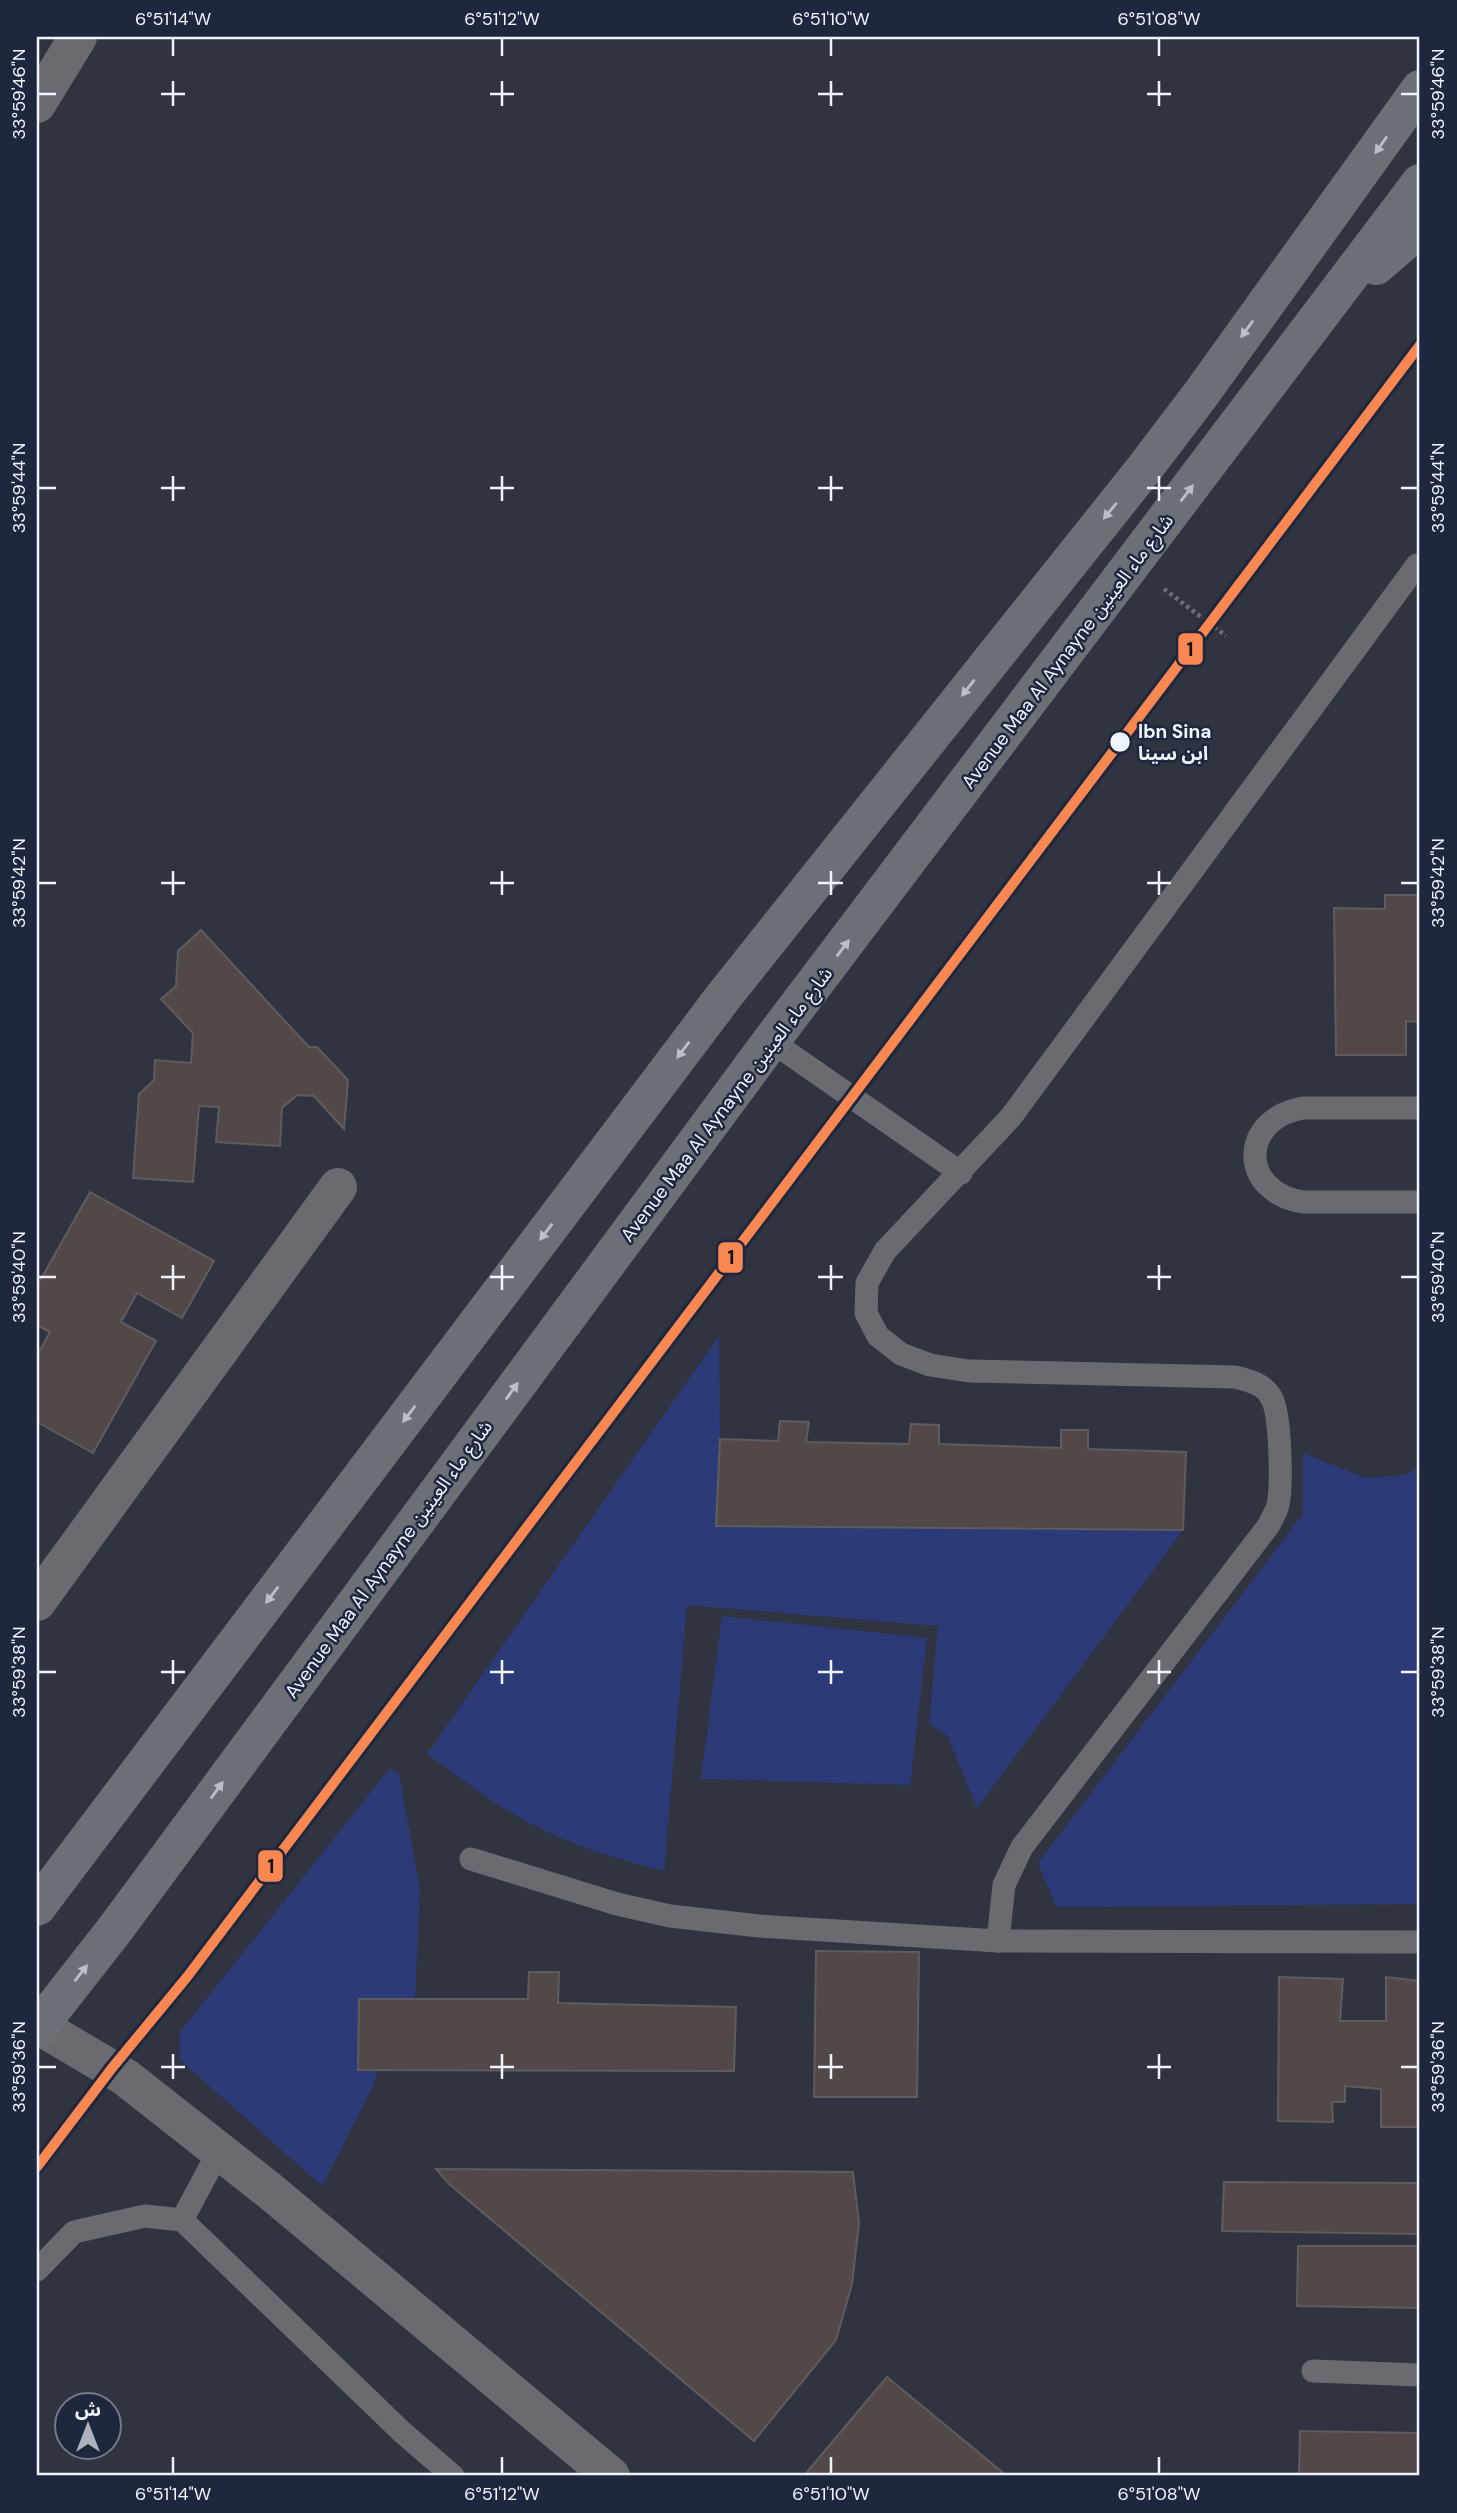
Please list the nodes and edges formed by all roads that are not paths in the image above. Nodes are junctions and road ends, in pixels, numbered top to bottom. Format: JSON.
{"nodes":[{"id":1,"x":78,"y":37,"type":"edge"},
{"id":2,"x":1420,"y":89,"type":"edge"},
{"id":3,"x":39,"y":96,"type":"edge"},
{"id":4,"x":1420,"y":183,"type":"edge"},
{"id":5,"x":1420,"y":229,"type":"edge"},
{"id":6,"x":1342,"y":287,"type":"junction"},
{"id":7,"x":1417,"y":565,"type":"dead end"},
{"id":8,"x":771,"y":1041,"type":"junction"},
{"id":9,"x":1420,"y":1108,"type":"edge"},
{"id":10,"x":961,"y":1173,"type":"junction"},
{"id":11,"x":338,"y":1187,"type":"dead end"},
{"id":12,"x":1420,"y":1202,"type":"edge"},
{"id":13,"x":37,"y":1602,"type":"edge"},
{"id":14,"x":471,"y":1859,"type":"dead end"},
{"id":15,"x":37,"y":1907,"type":"edge"},
{"id":16,"x":998,"y":1941,"type":"junction"},
{"id":17,"x":1420,"y":1942,"type":"edge"},
{"id":18,"x":37,"y":2027,"type":"edge"},
{"id":19,"x":219,"y":2151,"type":"junction"},
{"id":20,"x":182,"y":2220,"type":"junction"},
{"id":21,"x":37,"y":2270,"type":"edge"},
{"id":22,"x":1313,"y":2371,"type":"dead end"},
{"id":23,"x":1420,"y":2375,"type":"edge"},
{"id":24,"x":453,"y":2476,"type":"edge"},
{"id":25,"x":611,"y":2476,"type":"edge"}],
"edges":[{"from":1,"to":3,"type":"street"},
{"from":2,"to":15,"type":"street","one_way":true},
{"from":4,"to":6,"type":"street","name":"Avenue Maa Al Aynayne شارع ماء العينين"},
{"from":5,"to":6,"type":"street"},
{"from":8,"to":6,"type":"street","name":"Avenue Maa Al Aynayne شارع ماء العينين","one_way":true},
{"from":7,"to":10,"type":"lane"},
{"from":8,"to":10,"type":"lane"},
{"from":18,"to":8,"type":"street","name":"Avenue Maa Al Aynayne شارع ماء العينين","one_way":true},
{"from":9,"to":12,"type":"lane"},
{"from":10,"to":16,"type":"lane"},
{"from":11,"to":13,"type":"street"},
{"from":14,"to":16,"type":"lane"},
{"from":16,"to":17,"type":"lane"},
{"from":18,"to":19,"type":"street"},
{"from":19,"to":20,"type":"lane"},
{"from":19,"to":25,"type":"street"},
{"from":20,"to":21,"type":"lane"},
{"from":20,"to":24,"type":"lane"},
{"from":22,"to":23,"type":"lane"}]}
